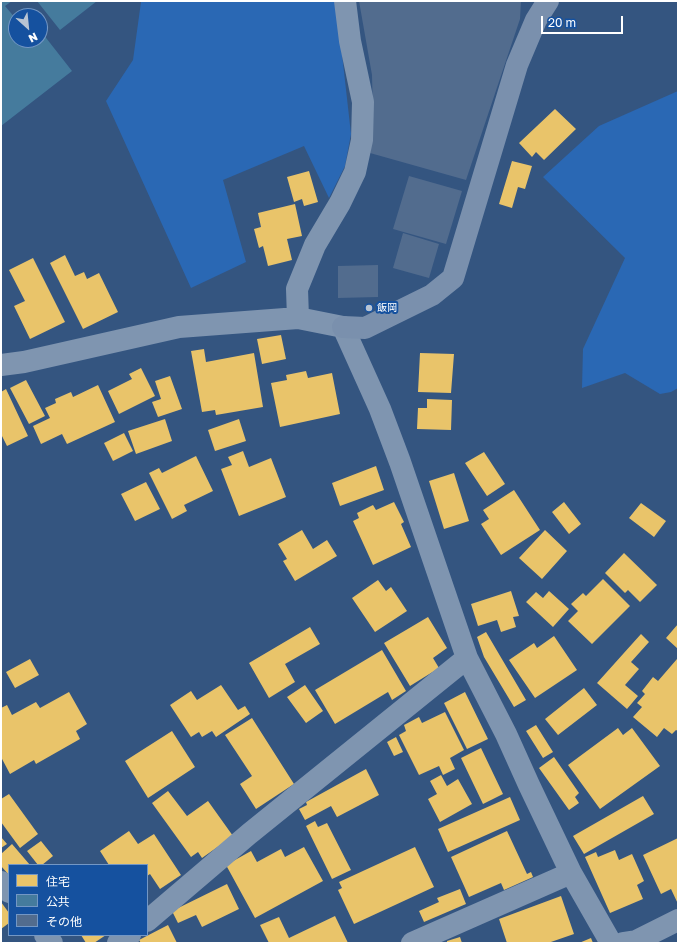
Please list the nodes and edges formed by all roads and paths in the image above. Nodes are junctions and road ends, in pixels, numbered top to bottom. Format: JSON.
{"nodes":[{"id":1,"x":345,"y":1,"type":"edge"},
{"id":2,"x":548,"y":1,"type":"edge"},
{"id":3,"x":298,"y":318,"type":"junction"},
{"id":4,"x":343,"y":327,"type":"junction"},
{"id":5,"x":1,"y":365,"type":"edge"},
{"id":6,"x":467,"y":658,"type":"junction"},
{"id":7,"x":571,"y":873,"type":"junction"},
{"id":8,"x":1,"y":882,"type":"edge"},
{"id":9,"x":8,"y":891,"type":"edge"},
{"id":10,"x":148,"y":920,"type":"edge"},
{"id":11,"x":678,"y":920,"type":"edge"},
{"id":12,"x":128,"y":936,"type":"edge"},
{"id":13,"x":118,"y":943,"type":"edge"},
{"id":14,"x":412,"y":943,"type":"edge"},
{"id":15,"x":611,"y":943,"type":"edge"},
{"id":16,"x":623,"y":943,"type":"edge"}],
"edges":[{"from":1,"to":3,"type":"street"},
{"from":2,"to":4,"type":"street"},
{"from":3,"to":4,"type":"street"},
{"from":3,"to":5,"type":"street"},
{"from":4,"to":6,"type":"street"},
{"from":6,"to":7,"type":"street"},
{"from":6,"to":10,"type":"street"},
{"from":7,"to":14,"type":"street"},
{"from":7,"to":15,"type":"street"},
{"from":8,"to":9,"type":"street"},
{"from":11,"to":16,"type":"street"},
{"from":12,"to":13,"type":"street"}]}
